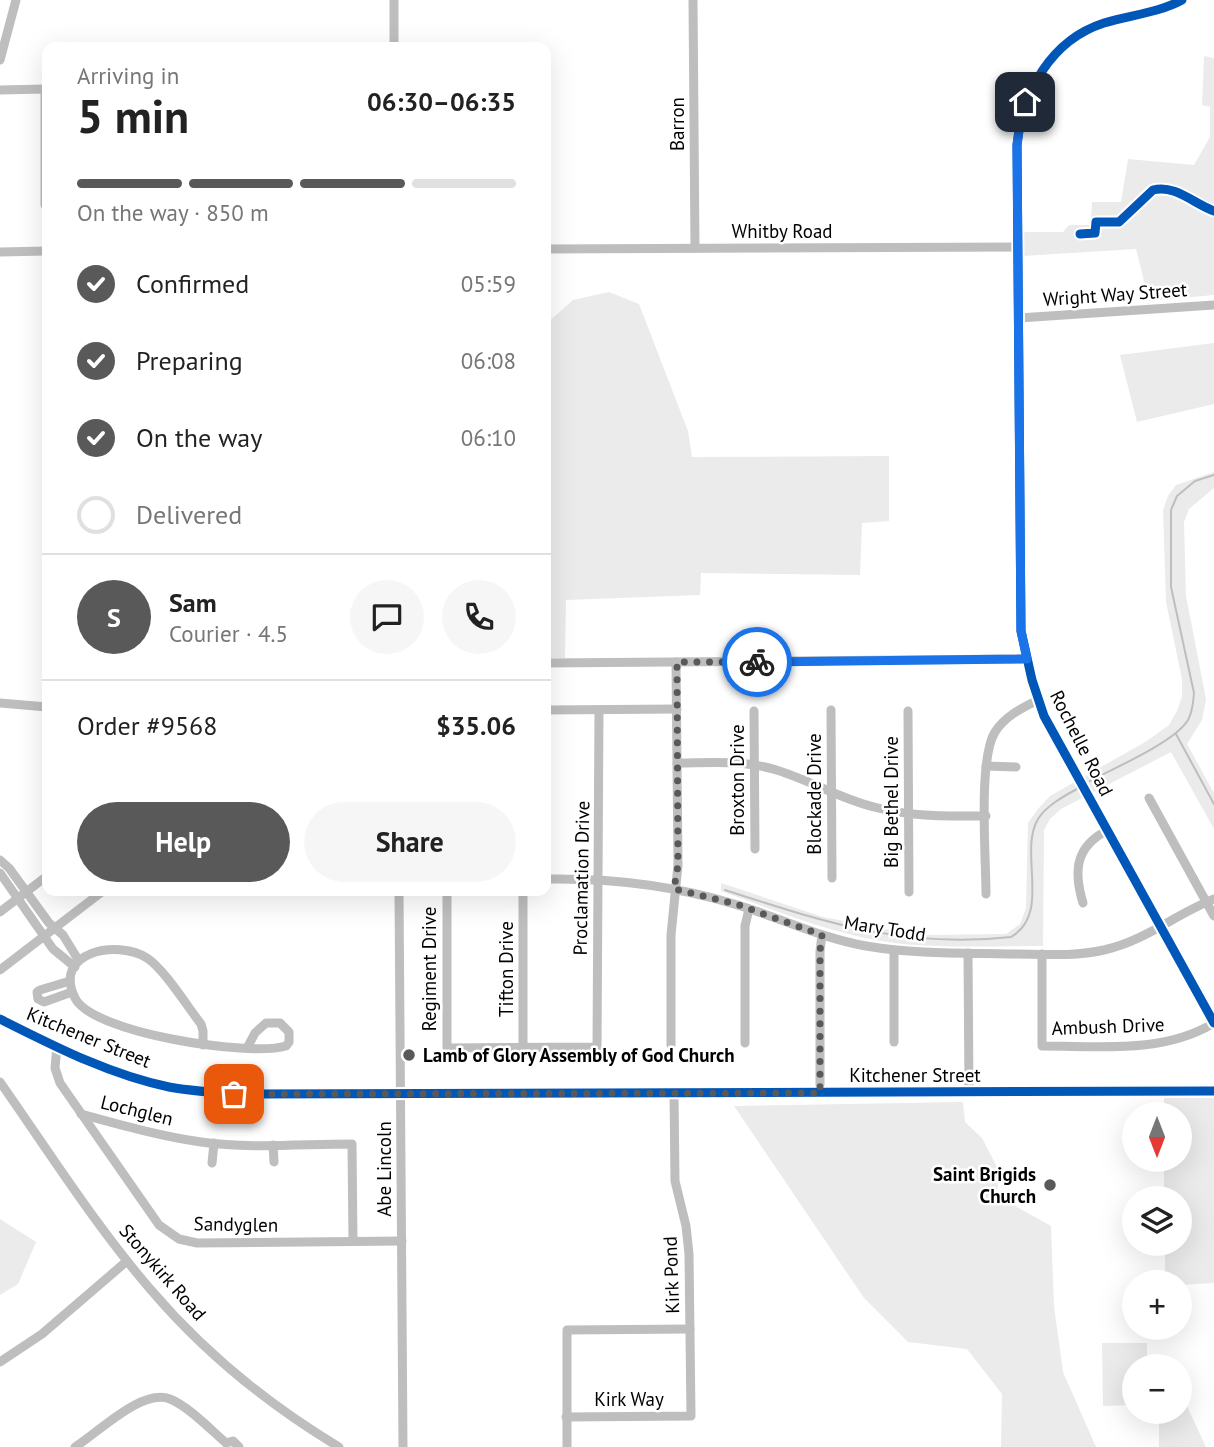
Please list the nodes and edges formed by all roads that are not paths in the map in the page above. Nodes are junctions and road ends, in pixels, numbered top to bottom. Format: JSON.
{"nodes":[{"id":1,"x":16,"y":0,"type":"edge"},
{"id":2,"x":394,"y":0,"type":"edge"},
{"id":3,"x":693,"y":0,"type":"edge"},
{"id":4,"x":1182,"y":0,"type":"edge"},
{"id":5,"x":394,"y":42,"type":"edge"},
{"id":6,"x":0,"y":60,"type":"edge"},
{"id":7,"x":42,"y":89,"type":"edge"},
{"id":8,"x":0,"y":90,"type":"edge"},
{"id":9,"x":1018,"y":247,"type":"junction"},
{"id":10,"x":695,"y":248,"type":"junction"},
{"id":11,"x":551,"y":249,"type":"edge"},
{"id":12,"x":42,"y":251,"type":"edge"},
{"id":13,"x":0,"y":252,"type":"edge"},
{"id":14,"x":1214,"y":304,"type":"edge"},
{"id":15,"x":1019,"y":318,"type":"junction"},
{"id":16,"x":1027,"y":659,"type":"junction"},
{"id":17,"x":677,"y":662,"type":"junction"},
{"id":18,"x":551,"y":663,"type":"edge"},
{"id":19,"x":1038,"y":700,"type":"junction"},
{"id":20,"x":0,"y":703,"type":"edge"},
{"id":21,"x":42,"y":707,"type":"edge"},
{"id":22,"x":677,"y":709,"type":"junction"},
{"id":23,"x":551,"y":710,"type":"edge"},
{"id":24,"x":599,"y":710,"type":"junction"},
{"id":25,"x":831,"y":710,"type":"dead end"},
{"id":26,"x":754,"y":711,"type":"dead end"},
{"id":27,"x":908,"y":711,"type":"dead end"},
{"id":28,"x":677,"y":763,"type":"junction"},
{"id":29,"x":754,"y":765,"type":"junction"},
{"id":30,"x":986,"y":766,"type":"junction"},
{"id":31,"x":1016,"y":767,"type":"dead end"},
{"id":32,"x":832,"y":794,"type":"junction"},
{"id":33,"x":1149,"y":798,"type":"dead end"},
{"id":34,"x":908,"y":814,"type":"junction"},
{"id":35,"x":986,"y":816,"type":"junction"},
{"id":36,"x":1108,"y":830,"type":"junction"},
{"id":37,"x":755,"y":849,"type":"dead end"},
{"id":38,"x":0,"y":860,"type":"edge"},
{"id":39,"x":0,"y":873,"type":"edge"},
{"id":40,"x":832,"y":878,"type":"dead end"},
{"id":41,"x":551,"y":879,"type":"edge"},
{"id":42,"x":42,"y":880,"type":"edge"},
{"id":43,"x":599,"y":880,"type":"junction"},
{"id":44,"x":674,"y":889,"type":"junction"},
{"id":45,"x":27,"y":891,"type":"junction"},
{"id":46,"x":909,"y":892,"type":"dead end"},
{"id":47,"x":986,"y":894,"type":"dead end"},
{"id":48,"x":97,"y":896,"type":"edge"},
{"id":49,"x":399,"y":896,"type":"edge"},
{"id":50,"x":447,"y":896,"type":"edge"},
{"id":51,"x":523,"y":896,"type":"edge"},
{"id":52,"x":18,"y":898,"type":"junction"},
{"id":53,"x":1210,"y":900,"type":"edge"},
{"id":54,"x":1083,"y":903,"type":"dead end"},
{"id":55,"x":749,"y":909,"type":"junction"},
{"id":56,"x":0,"y":912,"type":"edge"},
{"id":57,"x":1214,"y":916,"type":"edge"},
{"id":58,"x":1160,"y":927,"type":"junction"},
{"id":59,"x":55,"y":928,"type":"junction"},
{"id":60,"x":822,"y":935,"type":"junction"},
{"id":61,"x":45,"y":936,"type":"junction"},
{"id":62,"x":71,"y":948,"type":"junction"},
{"id":63,"x":894,"y":950,"type":"junction"},
{"id":64,"x":968,"y":953,"type":"junction"},
{"id":65,"x":1042,"y":954,"type":"junction"},
{"id":66,"x":62,"y":956,"type":"junction"},
{"id":67,"x":77,"y":964,"type":"junction"},
{"id":68,"x":0,"y":970,"type":"edge"},
{"id":69,"x":71,"y":981,"type":"junction"},
{"id":70,"x":52,"y":986,"type":"junction"},
{"id":71,"x":72,"y":992,"type":"junction"},
{"id":72,"x":55,"y":998,"type":"junction"},
{"id":73,"x":0,"y":1019,"type":"edge"},
{"id":74,"x":1214,"y":1023,"type":"edge"},
{"id":75,"x":745,"y":1042,"type":"dead end"},
{"id":76,"x":894,"y":1042,"type":"dead end"},
{"id":77,"x":203,"y":1045,"type":"junction"},
{"id":78,"x":671,"y":1045,"type":"dead end"},
{"id":79,"x":57,"y":1046,"type":"junction"},
{"id":80,"x":523,"y":1047,"type":"junction"},
{"id":81,"x":247,"y":1048,"type":"junction"},
{"id":82,"x":0,"y":1082,"type":"edge"},
{"id":83,"x":1214,"y":1091,"type":"edge"},
{"id":84,"x":969,"y":1092,"type":"junction"},
{"id":85,"x":674,"y":1093,"type":"junction"},
{"id":86,"x":820,"y":1093,"type":"junction"},
{"id":87,"x":401,"y":1094,"type":"junction"},
{"id":88,"x":81,"y":1114,"type":"junction"},
{"id":89,"x":214,"y":1143,"type":"junction"},
{"id":90,"x":273,"y":1145,"type":"junction"},
{"id":91,"x":274,"y":1162,"type":"dead end"},
{"id":92,"x":212,"y":1163,"type":"dead end"},
{"id":93,"x":353,"y":1241,"type":"junction"},
{"id":94,"x":402,"y":1241,"type":"junction"},
{"id":95,"x":127,"y":1261,"type":"junction"},
{"id":96,"x":690,"y":1329,"type":"junction"},
{"id":97,"x":0,"y":1362,"type":"edge"},
{"id":98,"x":691,"y":1416,"type":"joint"},
{"id":99,"x":566,"y":1417,"type":"junction"},
{"id":100,"x":225,"y":1445,"type":"edge"},
{"id":101,"x":75,"y":1447,"type":"edge"},
{"id":102,"x":239,"y":1447,"type":"edge"},
{"id":103,"x":339,"y":1447,"type":"edge"},
{"id":104,"x":403,"y":1447,"type":"edge"},
{"id":105,"x":567,"y":1447,"type":"edge"}],
"edges":[{"from":1,"to":6,"type":"street"},
{"from":2,"to":5,"type":"street"},
{"from":3,"to":10,"type":"street","name":"Barron"},
{"from":4,"to":9,"type":"street","name":"Rochelle Road"},
{"from":7,"to":8,"type":"street"},
{"from":9,"to":10,"type":"street","name":"Whitby Road"},
{"from":9,"to":15,"type":"street","name":"Rochelle Road"},
{"from":10,"to":11,"type":"street","name":"Whitby Road"},
{"from":12,"to":13,"type":"street"},
{"from":14,"to":15,"type":"street","name":"Wright Way Street"},
{"from":15,"to":16,"type":"street","name":"Rochelle Road"},
{"from":16,"to":17,"type":"street"},
{"from":16,"to":19,"type":"street","name":"Rochelle Road"},
{"from":17,"to":18,"type":"street"},
{"from":17,"to":22,"type":"street"},
{"from":19,"to":30,"type":"street"},
{"from":19,"to":36,"type":"street","name":"Rochelle Road"},
{"from":20,"to":21,"type":"street"},
{"from":22,"to":24,"type":"street"},
{"from":22,"to":28,"type":"street"},
{"from":23,"to":24,"type":"street"},
{"from":24,"to":43,"type":"street","name":"Proclamation Drive"},
{"from":25,"to":32,"type":"street","name":"Blockade Drive"},
{"from":26,"to":29,"type":"street","name":"Broxton Drive"},
{"from":27,"to":34,"type":"street","name":"Big Bethel Drive"},
{"from":28,"to":29,"type":"street"},
{"from":28,"to":44,"type":"street"},
{"from":29,"to":32,"type":"street"},
{"from":29,"to":37,"type":"street","name":"Broxton Drive"},
{"from":30,"to":31,"type":"street"},
{"from":30,"to":35,"type":"street"},
{"from":32,"to":34,"type":"street"},
{"from":32,"to":40,"type":"street","name":"Blockade Drive"},
{"from":33,"to":53,"type":"street"},
{"from":34,"to":35,"type":"street"},
{"from":34,"to":46,"type":"street","name":"Big Bethel Drive"},
{"from":35,"to":47,"type":"street"},
{"from":36,"to":54,"type":"street"},
{"from":36,"to":58,"type":"street","name":"Rochelle Road"},
{"from":38,"to":45,"type":"street"},
{"from":39,"to":52,"type":"street"},
{"from":41,"to":43,"type":"street","name":"Mary Todd"},
{"from":42,"to":45,"type":"street"},
{"from":43,"to":44,"type":"street","name":"Mary Todd"},
{"from":43,"to":80,"type":"street","name":"Proclamation Drive"},
{"from":44,"to":55,"type":"street","name":"Mary Todd"},
{"from":44,"to":78,"type":"street"},
{"from":45,"to":52,"type":"street"},
{"from":45,"to":59,"type":"street"},
{"from":48,"to":59,"type":"street"},
{"from":49,"to":87,"type":"street","name":"Abe Lincoln"},
{"from":50,"to":80,"type":"street","name":"Regiment Drive"},
{"from":51,"to":80,"type":"street","name":"Tifton Drive"},
{"from":52,"to":56,"type":"street"},
{"from":52,"to":61,"type":"street"},
{"from":53,"to":57,"type":"street"},
{"from":53,"to":58,"type":"street","name":"Mary Todd"},
{"from":55,"to":60,"type":"street","name":"Mary Todd"},
{"from":55,"to":75,"type":"street"},
{"from":58,"to":65,"type":"street","name":"Mary Todd"},
{"from":58,"to":74,"type":"street","name":"Rochelle Road"},
{"from":59,"to":61,"type":"street"},
{"from":59,"to":62,"type":"street"},
{"from":60,"to":63,"type":"street","name":"Mary Todd"},
{"from":60,"to":86,"type":"street"},
{"from":61,"to":66,"type":"street"},
{"from":61,"to":68,"type":"street"},
{"from":62,"to":66,"type":"street"},
{"from":62,"to":67,"type":"street"},
{"from":63,"to":64,"type":"street","name":"Mary Todd"},
{"from":63,"to":76,"type":"street"},
{"from":64,"to":65,"type":"street","name":"Mary Todd"},
{"from":64,"to":84,"type":"street"},
{"from":65,"to":74,"type":"street","name":"Ambush Drive"},
{"from":66,"to":67,"type":"street"},
{"from":67,"to":69,"type":"street"},
{"from":67,"to":77,"type":"street"},
{"from":69,"to":70,"type":"street"},
{"from":69,"to":71,"type":"street"},
{"from":70,"to":72,"type":"street"},
{"from":70,"to":72,"type":"street"},
{"from":71,"to":72,"type":"street"},
{"from":71,"to":77,"type":"street"},
{"from":73,"to":79,"type":"street","name":"Kitchener Street"},
{"from":77,"to":81,"type":"street"},
{"from":79,"to":87,"type":"street","name":"Kitchener Street"},
{"from":79,"to":88,"type":"street","name":"Sandyglen"},
{"from":81,"to":81,"type":"street"},
{"from":82,"to":95,"type":"street","name":"Stonykirk Road"},
{"from":83,"to":84,"type":"street","name":"Kitchener Street"},
{"from":84,"to":86,"type":"street","name":"Kitchener Street"},
{"from":85,"to":86,"type":"street","name":"Kitchener Street"},
{"from":85,"to":87,"type":"street","name":"Kitchener Street"},
{"from":85,"to":96,"type":"street","name":"Kirk Pond"},
{"from":87,"to":94,"type":"street","name":"Abe Lincoln"},
{"from":88,"to":89,"type":"street","name":"Lochglen"},
{"from":88,"to":93,"type":"street","name":"Sandyglen"},
{"from":89,"to":90,"type":"street","name":"Lochglen"},
{"from":89,"to":92,"type":"street"},
{"from":90,"to":91,"type":"street"},
{"from":90,"to":93,"type":"street","name":"Lochglen"},
{"from":93,"to":94,"type":"street","name":"Sandyglen"},
{"from":94,"to":104,"type":"street","name":"Abe Lincoln"},
{"from":95,"to":97,"type":"street"},
{"from":95,"to":103,"type":"street","name":"Stonykirk Road"},
{"from":96,"to":98,"type":"street","name":"Kirk Pond"},
{"from":96,"to":99,"type":"street"},
{"from":98,"to":99,"type":"street","name":"Kirk Way"},
{"from":99,"to":105,"type":"street"},
{"from":100,"to":101,"type":"street"},
{"from":100,"to":102,"type":"street"}]}
